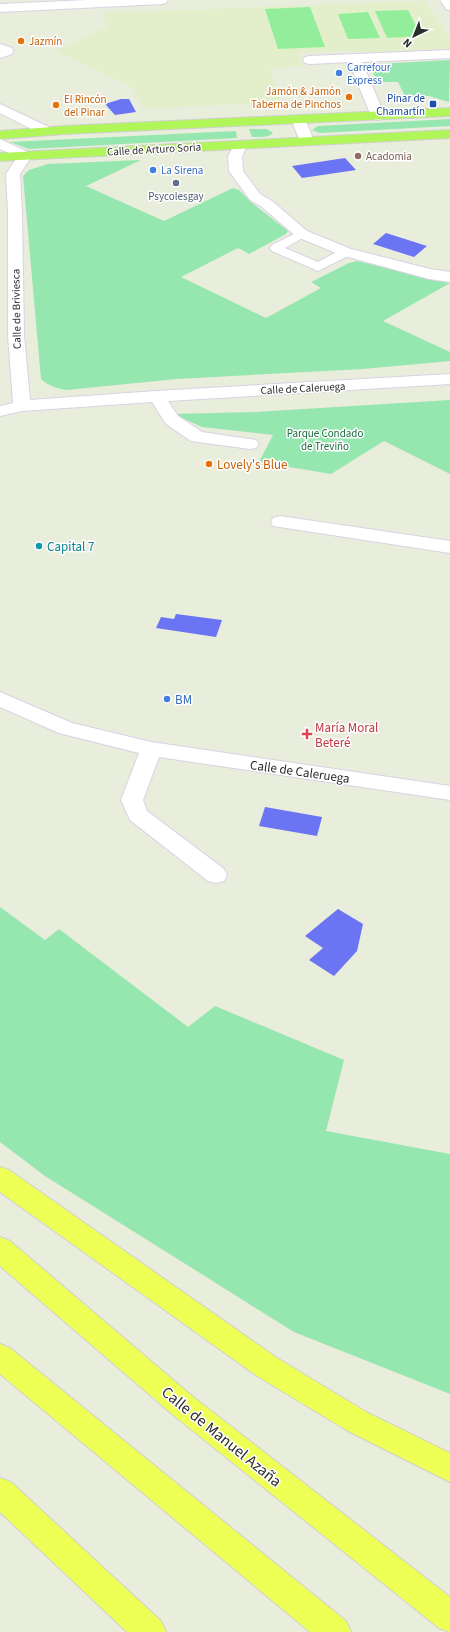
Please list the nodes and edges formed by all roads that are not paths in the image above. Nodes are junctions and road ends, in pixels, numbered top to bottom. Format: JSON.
{"nodes":[{"id":1,"x":162,"y":0,"type":"edge"},
{"id":2,"x":446,"y":0,"type":"edge"},
{"id":3,"x":98,"y":1,"type":"edge"},
{"id":4,"x":450,"y":6,"type":"edge"},
{"id":5,"x":0,"y":8,"type":"edge"},
{"id":6,"x":0,"y":48,"type":"edge"},
{"id":7,"x":0,"y":54,"type":"edge"},
{"id":8,"x":450,"y":54,"type":"edge"},
{"id":9,"x":354,"y":58,"type":"junction"},
{"id":10,"x":310,"y":60,"type":"dead end"},
{"id":11,"x":0,"y":108,"type":"edge"},
{"id":12,"x":450,"y":112,"type":"edge"},
{"id":13,"x":378,"y":116,"type":"junction"},
{"id":14,"x":298,"y":119,"type":"junction"},
{"id":15,"x":46,"y":131,"type":"junction"},
{"id":16,"x":450,"y":134,"type":"edge"},
{"id":17,"x":0,"y":135,"type":"edge"},
{"id":18,"x":308,"y":142,"type":"junction"},
{"id":19,"x":0,"y":143,"type":"edge"},
{"id":20,"x":240,"y":145,"type":"junction"},
{"id":21,"x":25,"y":156,"type":"junction"},
{"id":22,"x":0,"y":157,"type":"edge"},
{"id":23,"x":13,"y":174,"type":"junction"},
{"id":24,"x":0,"y":180,"type":"edge"},
{"id":25,"x":0,"y":202,"type":"edge"},
{"id":26,"x":15,"y":212,"type":"junction"},
{"id":27,"x":302,"y":234,"type":"junction"},
{"id":28,"x":346,"y":252,"type":"junction"},
{"id":29,"x":450,"y":276,"type":"edge"},
{"id":30,"x":450,"y":379,"type":"edge"},
{"id":31,"x":156,"y":396,"type":"junction"},
{"id":32,"x":22,"y":406,"type":"junction"},
{"id":33,"x":0,"y":411,"type":"edge"},
{"id":34,"x":250,"y":444,"type":"dead end"},
{"id":35,"x":280,"y":522,"type":"dead end"},
{"id":36,"x":450,"y":547,"type":"edge"},
{"id":37,"x":0,"y":699,"type":"edge"},
{"id":38,"x":151,"y":749,"type":"junction"},
{"id":39,"x":450,"y":793,"type":"edge"},
{"id":40,"x":216,"y":874,"type":"dead end"},
{"id":41,"x":0,"y":1178,"type":"edge"},
{"id":42,"x":0,"y":1249,"type":"edge"},
{"id":43,"x":0,"y":1357,"type":"edge"},
{"id":44,"x":450,"y":1468,"type":"edge"},
{"id":45,"x":0,"y":1492,"type":"edge"},
{"id":46,"x":450,"y":1617,"type":"edge"},
{"id":47,"x":150,"y":1632,"type":"edge"},
{"id":48,"x":335,"y":1632,"type":"edge"}],
"edges":[{"from":1,"to":3,"type":"street"},
{"from":2,"to":4,"type":"street"},
{"from":3,"to":5,"type":"street"},
{"from":6,"to":7,"type":"street"},
{"from":8,"to":9,"type":"street"},
{"from":9,"to":10,"type":"street"},
{"from":9,"to":13,"type":"street"},
{"from":11,"to":15,"type":"street"},
{"from":12,"to":13,"type":"main road","name":"Calle de Arturo Soria"},
{"from":13,"to":14,"type":"main road","name":"Calle de Arturo Soria"},
{"from":14,"to":15,"type":"main road","name":"Calle de Arturo Soria"},
{"from":14,"to":18,"type":"street"},
{"from":15,"to":17,"type":"main road","name":"Calle de Arturo Soria"},
{"from":16,"to":18,"type":"main road","name":"Calle de Arturo Soria"},
{"from":18,"to":20,"type":"main road","name":"Calle de Arturo Soria"},
{"from":19,"to":21,"type":"street"},
{"from":20,"to":21,"type":"main road","name":"Calle de Arturo Soria"},
{"from":20,"to":27,"type":"street"},
{"from":21,"to":22,"type":"main road","name":"Calle de Arturo Soria"},
{"from":21,"to":23,"type":"street"},
{"from":23,"to":24,"type":"street"},
{"from":23,"to":26,"type":"street","name":"Calle de Briviesca"},
{"from":25,"to":26,"type":"street"},
{"from":26,"to":32,"type":"street","name":"Calle de Briviesca"},
{"from":27,"to":28,"type":"street"},
{"from":27,"to":28,"type":"lane"},
{"from":28,"to":29,"type":"street"},
{"from":30,"to":31,"type":"street","name":"Calle de Caleruega"},
{"from":31,"to":32,"type":"street","name":"Calle de Caleruega"},
{"from":31,"to":34,"type":"street"},
{"from":32,"to":33,"type":"street","name":"Calle de Caleruega"},
{"from":35,"to":36,"type":"street"},
{"from":37,"to":38,"type":"street","name":"Calle de Caleruega"},
{"from":38,"to":39,"type":"street","name":"Calle de Caleruega"},
{"from":38,"to":40,"type":"street"},
{"from":41,"to":44,"type":"highway"},
{"from":42,"to":46,"type":"highway","name":"Calle de Manuel Azaña"},
{"from":43,"to":48,"type":"highway"},
{"from":45,"to":47,"type":"highway"}]}
